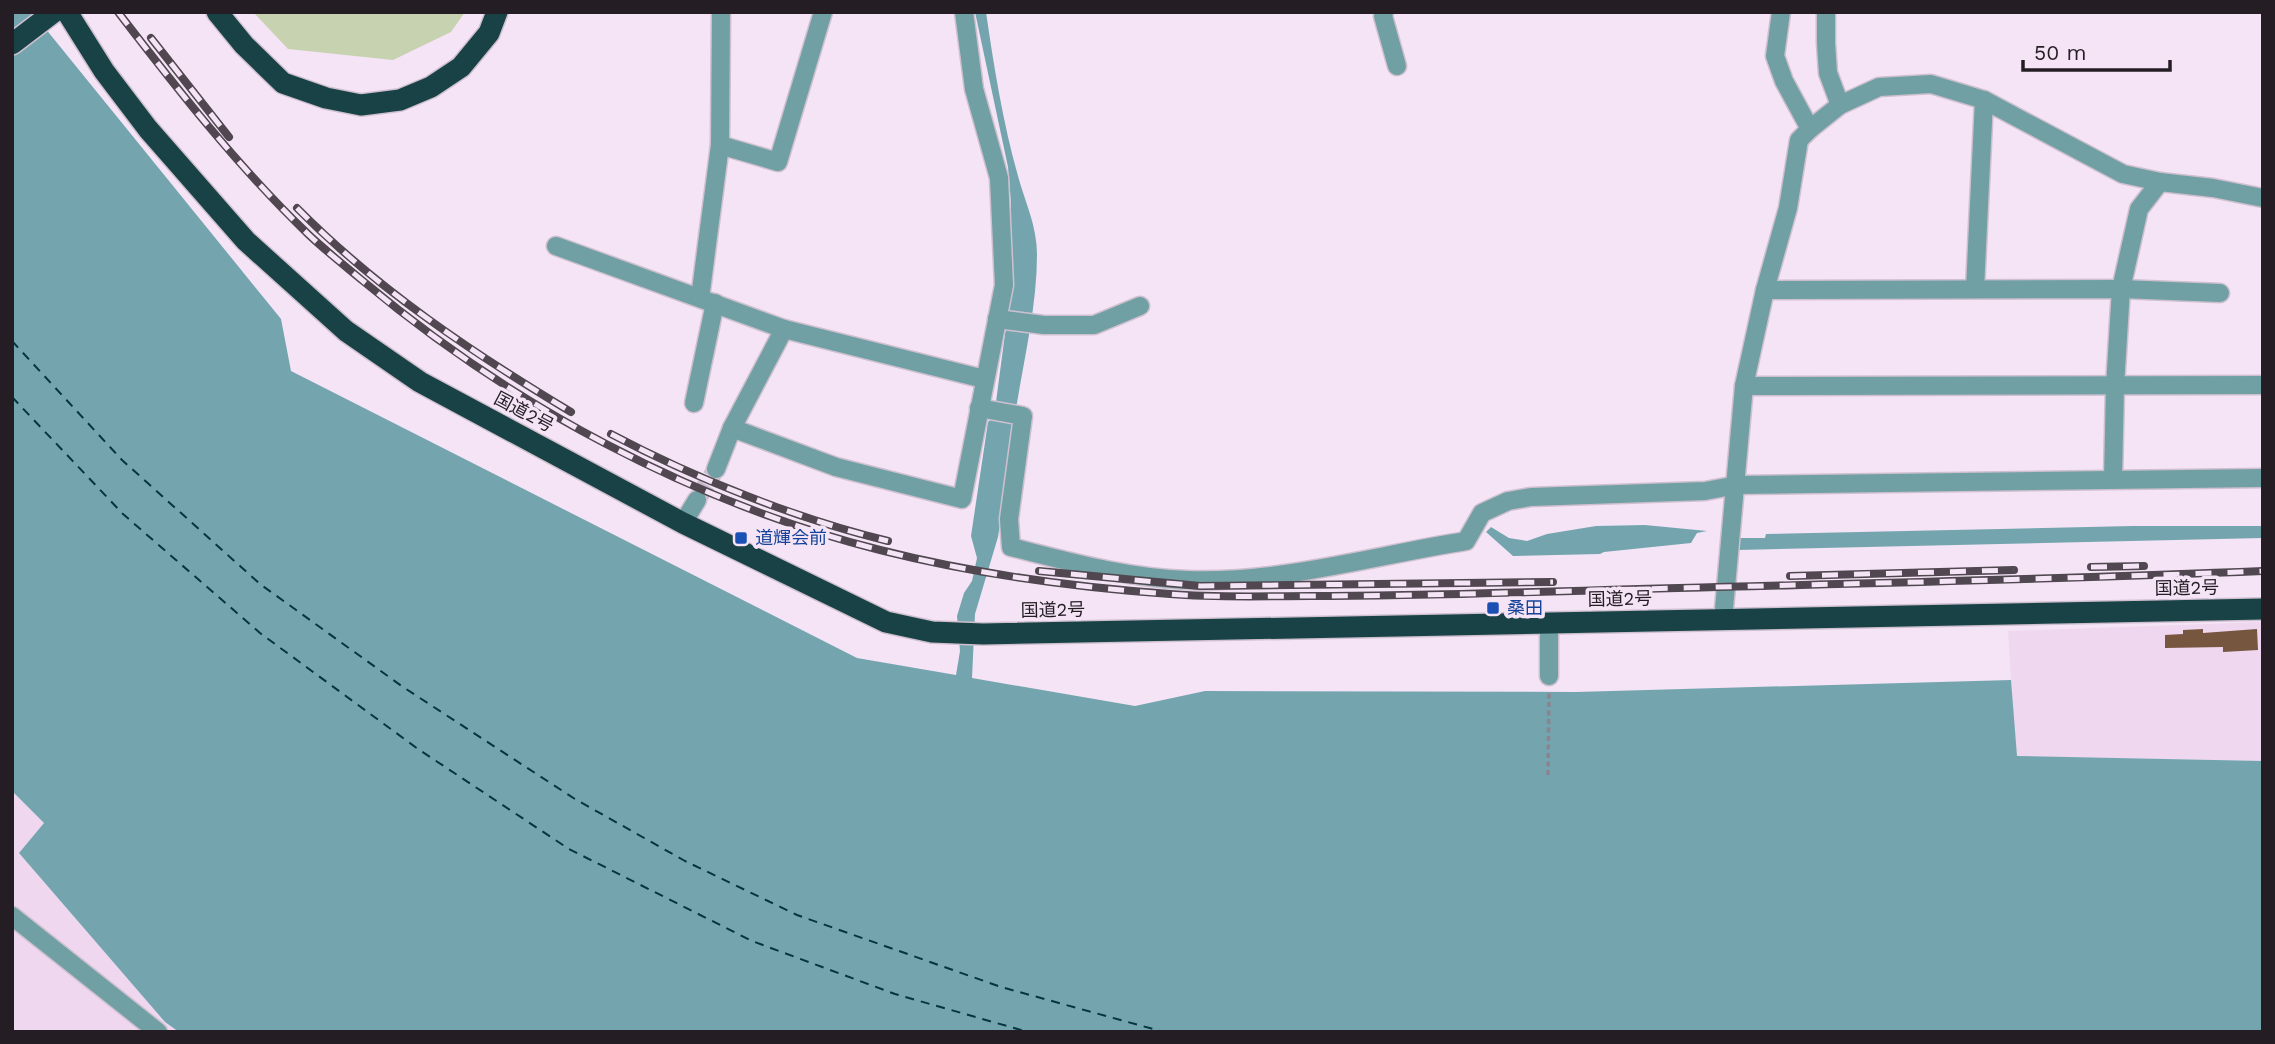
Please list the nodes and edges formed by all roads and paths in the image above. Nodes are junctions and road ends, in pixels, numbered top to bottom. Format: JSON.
{"nodes":[{"id":1,"x":54,"y":12,"type":"edge"},
{"id":2,"x":66,"y":12,"type":"edge"},
{"id":3,"x":218,"y":12,"type":"edge"},
{"id":4,"x":497,"y":12,"type":"edge"},
{"id":5,"x":720,"y":12,"type":"edge"},
{"id":6,"x":824,"y":12,"type":"edge"},
{"id":7,"x":964,"y":12,"type":"edge"},
{"id":8,"x":1384,"y":12,"type":"edge"},
{"id":9,"x":1781,"y":12,"type":"edge"},
{"id":10,"x":1826,"y":12,"type":"edge"},
{"id":11,"x":12,"y":44,"type":"edge"},
{"id":12,"x":1397,"y":66,"type":"dead end"},
{"id":13,"x":1984,"y":100,"type":"junction"},
{"id":14,"x":1840,"y":106,"type":"junction"},
{"id":15,"x":1810,"y":129,"type":"junction"},
{"id":16,"x":720,"y":145,"type":"junction"},
{"id":17,"x":2160,"y":182,"type":"junction"},
{"id":18,"x":2263,"y":198,"type":"edge"},
{"id":19,"x":556,"y":246,"type":"dead end"},
{"id":20,"x":1975,"y":289,"type":"junction"},
{"id":21,"x":2121,"y":289,"type":"junction"},
{"id":22,"x":1765,"y":290,"type":"junction"},
{"id":23,"x":2220,"y":293,"type":"dead end"},
{"id":24,"x":707,"y":301,"type":"junction"},
{"id":25,"x":1140,"y":306,"type":"dead end"},
{"id":26,"x":997,"y":319,"type":"junction"},
{"id":27,"x":784,"y":329,"type":"junction"},
{"id":28,"x":984,"y":379,"type":"junction"},
{"id":29,"x":2263,"y":385,"type":"edge"},
{"id":30,"x":1744,"y":386,"type":"junction"},
{"id":31,"x":2115,"y":386,"type":"junction"},
{"id":32,"x":694,"y":403,"type":"dead end"},
{"id":33,"x":979,"y":408,"type":"junction"},
{"id":34,"x":732,"y":428,"type":"junction"},
{"id":35,"x":716,"y":469,"type":"tunnel mouth"},
{"id":36,"x":2263,"y":478,"type":"edge"},
{"id":37,"x":2113,"y":479,"type":"junction"},
{"id":38,"x":1737,"y":485,"type":"junction"},
{"id":39,"x":697,"y":500,"type":"tunnel mouth"},
{"id":40,"x":683,"y":523,"type":"junction"},
{"id":41,"x":2263,"y":609,"type":"edge"},
{"id":42,"x":1723,"y":620,"type":"junction"},
{"id":43,"x":1549,"y":624,"type":"junction"},
{"id":44,"x":1549,"y":677,"type":"joint"},
{"id":45,"x":1548,"y":775,"type":"dead end"},
{"id":46,"x":12,"y":916,"type":"edge"},
{"id":47,"x":158,"y":1032,"type":"edge"}],
"edges":[{"from":1,"to":11,"type":"highway"},
{"from":2,"to":40,"type":"highway","name":"国道2号"},
{"from":3,"to":4,"type":"highway"},
{"from":5,"to":16,"type":"street"},
{"from":6,"to":16,"type":"street"},
{"from":7,"to":26,"type":"street"},
{"from":8,"to":12,"type":"street"},
{"from":9,"to":15,"type":"street"},
{"from":10,"to":14,"type":"street"},
{"from":13,"to":14,"type":"street"},
{"from":13,"to":17,"type":"street"},
{"from":13,"to":20,"type":"street"},
{"from":14,"to":15,"type":"street"},
{"from":15,"to":22,"type":"street"},
{"from":16,"to":24,"type":"street"},
{"from":17,"to":18,"type":"street"},
{"from":17,"to":21,"type":"street"},
{"from":19,"to":24,"type":"street"},
{"from":20,"to":21,"type":"street"},
{"from":20,"to":22,"type":"street"},
{"from":21,"to":23,"type":"street"},
{"from":21,"to":31,"type":"street"},
{"from":22,"to":30,"type":"street"},
{"from":24,"to":27,"type":"street"},
{"from":24,"to":32,"type":"street"},
{"from":25,"to":26,"type":"street"},
{"from":26,"to":28,"type":"street"},
{"from":27,"to":28,"type":"street"},
{"from":27,"to":34,"type":"street"},
{"from":28,"to":33,"type":"street"},
{"from":29,"to":31,"type":"street"},
{"from":30,"to":31,"type":"street"},
{"from":30,"to":38,"type":"street"},
{"from":31,"to":37,"type":"street"},
{"from":33,"to":34,"type":"street"},
{"from":33,"to":38,"type":"street"},
{"from":34,"to":35,"type":"street"},
{"from":36,"to":37,"type":"street"},
{"from":37,"to":38,"type":"street"},
{"from":38,"to":42,"type":"street"},
{"from":39,"to":40,"type":"street"},
{"from":40,"to":43,"type":"highway","name":"国道2号"},
{"from":41,"to":42,"type":"highway","name":"国道2号"},
{"from":42,"to":43,"type":"highway","name":"国道2号"},
{"from":43,"to":44,"type":"street"},
{"from":44,"to":45,"type":"path"},
{"from":46,"to":47,"type":"street"}]}
